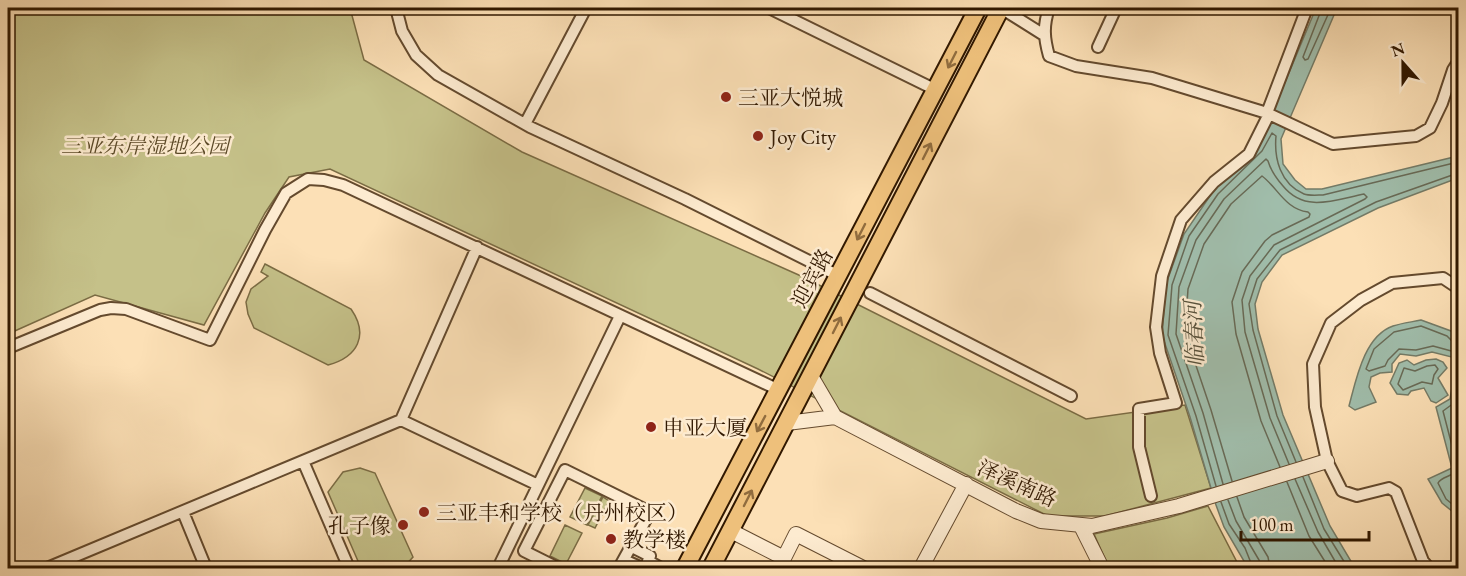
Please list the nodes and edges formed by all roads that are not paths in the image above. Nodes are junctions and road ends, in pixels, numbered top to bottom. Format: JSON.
{"nodes":[{"id":1,"x":396,"y":8,"type":"edge"},
{"id":2,"x":586,"y":8,"type":"edge"},
{"id":3,"x":769,"y":8,"type":"edge"},
{"id":4,"x":978,"y":8,"type":"edge"},
{"id":5,"x":1001,"y":8,"type":"edge"},
{"id":6,"x":1049,"y":8,"type":"edge"},
{"id":7,"x":1116,"y":8,"type":"edge"},
{"id":8,"x":1307,"y":8,"type":"edge"},
{"id":9,"x":1044,"y":35,"type":"junction"},
{"id":10,"x":1098,"y":47,"type":"dead end"},
{"id":11,"x":1458,"y":62,"type":"edge"},
{"id":12,"x":936,"y":90,"type":"junction"},
{"id":13,"x":1268,"y":113,"type":"junction"},
{"id":14,"x":525,"y":124,"type":"junction"},
{"id":15,"x":477,"y":247,"type":"junction"},
{"id":16,"x":839,"y":276,"type":"junction"},
{"id":17,"x":1458,"y":288,"type":"edge"},
{"id":18,"x":870,"y":292,"type":"dead end"},
{"id":19,"x":620,"y":316,"type":"junction"},
{"id":20,"x":8,"y":348,"type":"edge"},
{"id":21,"x":811,"y":376,"type":"junction"},
{"id":22,"x":779,"y":390,"type":"junction"},
{"id":23,"x":1071,"y":396,"type":"dead end"},
{"id":24,"x":835,"y":417,"type":"junction"},
{"id":25,"x":401,"y":420,"type":"junction"},
{"id":26,"x":787,"y":423,"type":"junction"},
{"id":27,"x":303,"y":461,"type":"junction"},
{"id":28,"x":1327,"y":461,"type":"junction"},
{"id":29,"x":966,"y":484,"type":"junction"},
{"id":30,"x":538,"y":485,"type":"junction"},
{"id":31,"x":1151,"y":496,"type":"dead end"},
{"id":32,"x":183,"y":512,"type":"junction"},
{"id":33,"x":1082,"y":526,"type":"junction"},
{"id":34,"x":731,"y":531,"type":"junction"},
{"id":35,"x":632,"y":547,"type":"junction"},
{"id":36,"x":621,"y":564,"type":"edge"},
{"id":37,"x":644,"y":566,"type":"edge"},
{"id":38,"x":659,"y":567,"type":"dead end"},
{"id":39,"x":47,"y":568,"type":"edge"},
{"id":40,"x":206,"y":568,"type":"edge"},
{"id":41,"x":349,"y":568,"type":"edge"},
{"id":42,"x":498,"y":568,"type":"edge"},
{"id":43,"x":558,"y":568,"type":"edge"},
{"id":44,"x":686,"y":568,"type":"edge"},
{"id":45,"x":711,"y":568,"type":"edge"},
{"id":46,"x":863,"y":568,"type":"edge"},
{"id":47,"x":921,"y":568,"type":"edge"},
{"id":48,"x":1101,"y":568,"type":"edge"},
{"id":49,"x":1428,"y":568,"type":"edge"}],
"edges":[{"from":1,"to":14,"type":"street"},
{"from":2,"to":14,"type":"street"},
{"from":3,"to":12,"type":"street"},
{"from":4,"to":12,"type":"highway","name":"迎宾路","one_way":true},
{"from":5,"to":9,"type":"street"},
{"from":21,"to":5,"type":"highway","name":"迎宾路","one_way":true},
{"from":6,"to":9,"type":"street"},
{"from":7,"to":10,"type":"street"},
{"from":8,"to":13,"type":"street"},
{"from":9,"to":13,"type":"street"},
{"from":11,"to":13,"type":"street"},
{"from":12,"to":16,"type":"highway","name":"迎宾路","one_way":true},
{"from":13,"to":31,"type":"street"},
{"from":14,"to":16,"type":"street"},
{"from":15,"to":19,"type":"street"},
{"from":15,"to":20,"type":"street"},
{"from":15,"to":25,"type":"street"},
{"from":16,"to":22,"type":"highway","name":"迎宾路"},
{"from":17,"to":28,"type":"street"},
{"from":18,"to":23,"type":"street"},
{"from":19,"to":22,"type":"street"},
{"from":19,"to":30,"type":"street"},
{"from":21,"to":24,"type":"street"},
{"from":21,"to":26,"type":"highway","name":"迎宾路"},
{"from":22,"to":44,"type":"highway","name":"迎宾路","one_way":true},
{"from":24,"to":26,"type":"street"},
{"from":24,"to":29,"type":"street","name":"泽溪南路"},
{"from":25,"to":27,"type":"street"},
{"from":25,"to":30,"type":"street"},
{"from":34,"to":26,"type":"highway","name":"迎宾路","one_way":true},
{"from":27,"to":32,"type":"street"},
{"from":27,"to":41,"type":"street"},
{"from":28,"to":33,"type":"street","name":"泽溪南路"},
{"from":28,"to":49,"type":"street"},
{"from":29,"to":33,"type":"street","name":"泽溪南路"},
{"from":29,"to":47,"type":"street"},
{"from":30,"to":42,"type":"street"},
{"from":32,"to":39,"type":"street"},
{"from":32,"to":40,"type":"street"},
{"from":33,"to":48,"type":"street"},
{"from":34,"to":45,"type":"highway","name":"迎宾路"},
{"from":34,"to":46,"type":"street"},
{"from":35,"to":36,"type":"street"},
{"from":35,"to":37,"type":"street"},
{"from":35,"to":43,"type":"street"},
{"from":36,"to":37,"type":"street"},
{"from":37,"to":38,"type":"street"}]}
